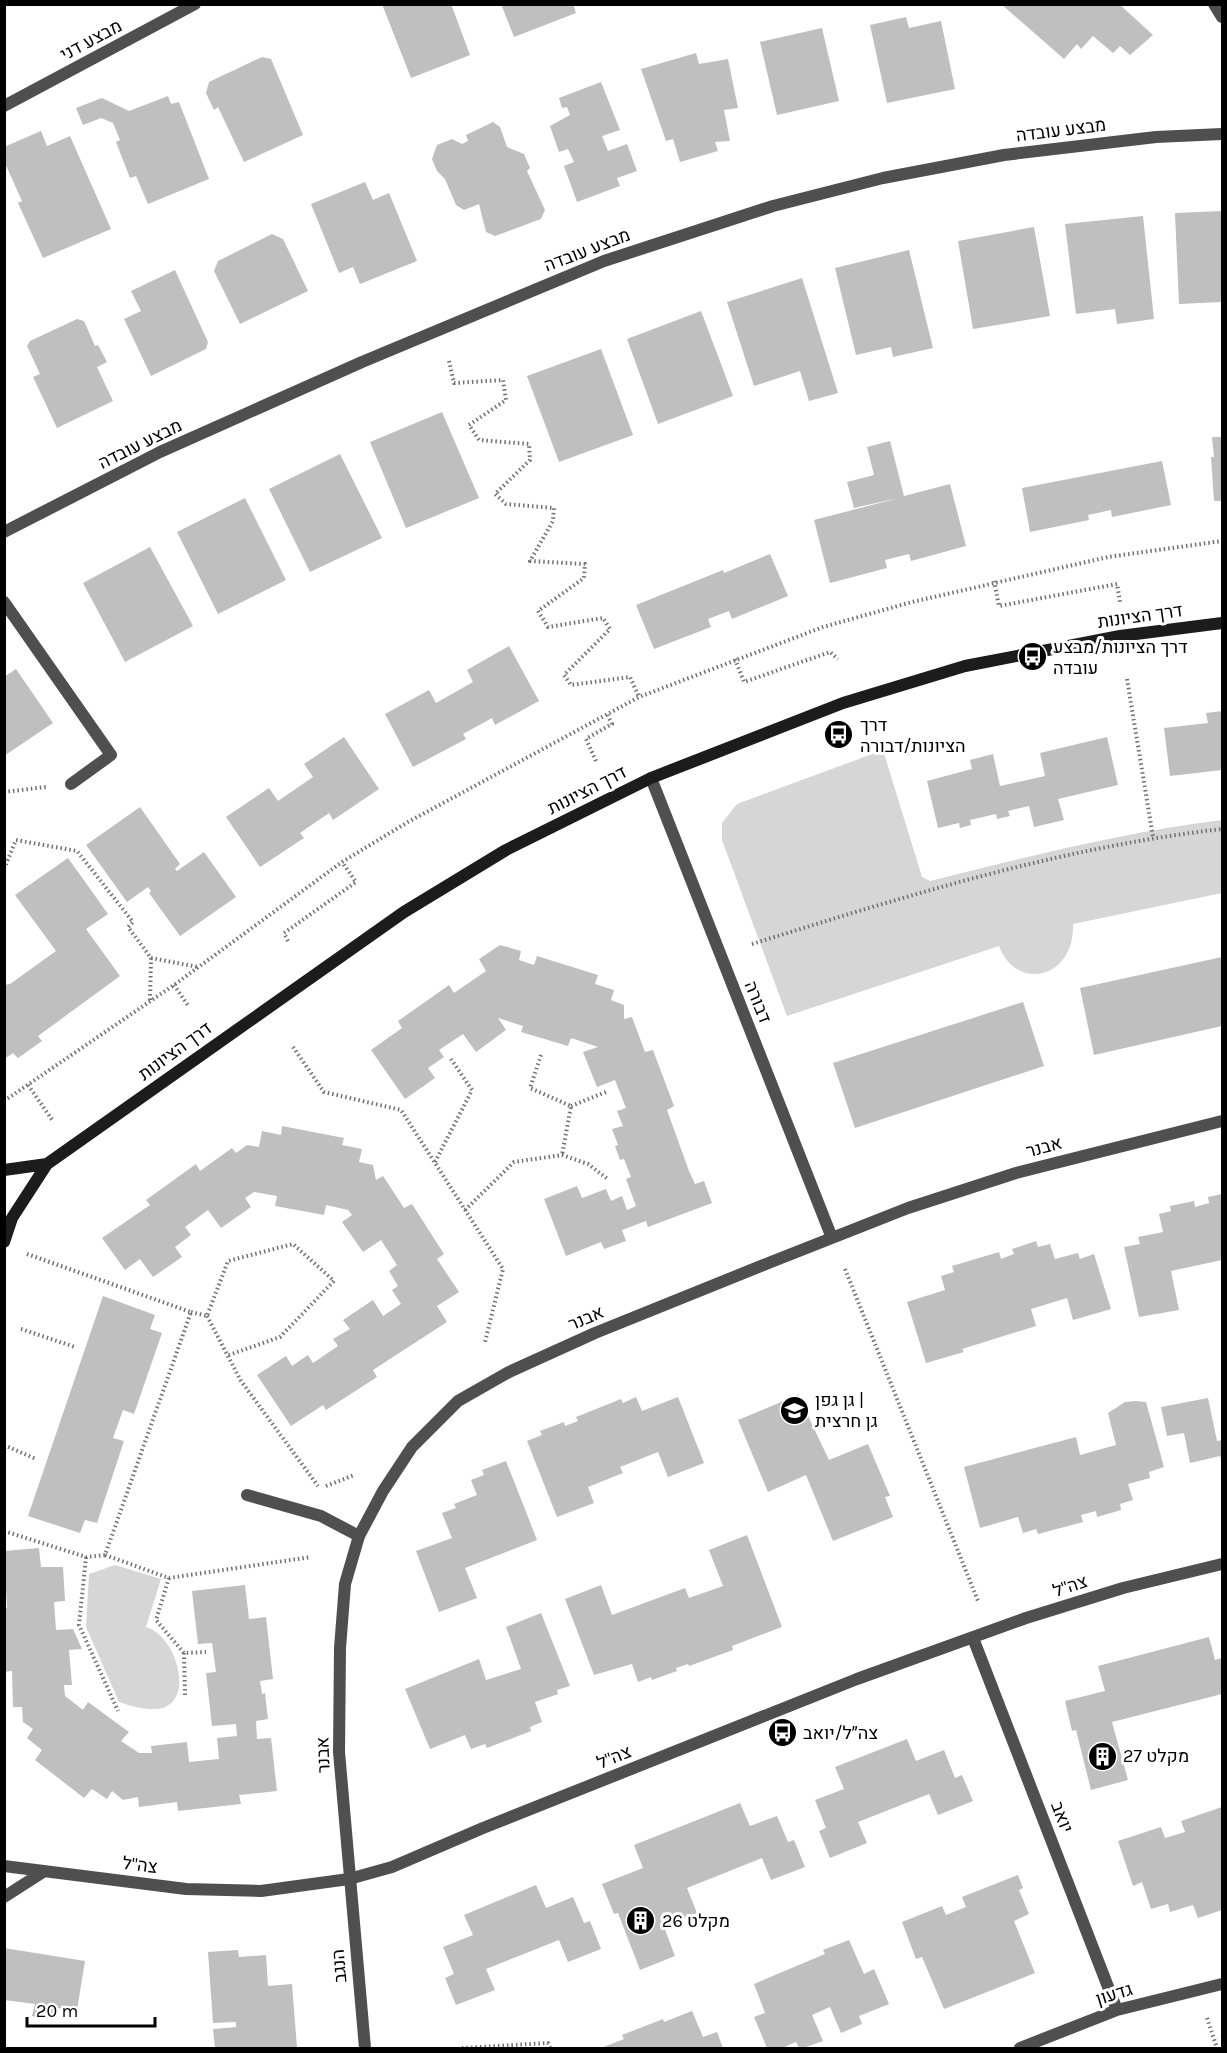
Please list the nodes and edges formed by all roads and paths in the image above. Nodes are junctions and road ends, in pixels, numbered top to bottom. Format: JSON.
{"nodes":[{"id":1,"x":195,"y":4,"type":"edge"},
{"id":2,"x":1214,"y":4,"type":"edge"},
{"id":3,"x":1222,"y":17,"type":"edge"},
{"id":4,"x":4,"y":106,"type":"edge"},
{"id":5,"x":1222,"y":134,"type":"edge"},
{"id":6,"x":449,"y":361,"type":"dead end"},
{"id":7,"x":4,"y":532,"type":"edge"},
{"id":8,"x":1222,"y":541,"type":"edge"},
{"id":9,"x":994,"y":581,"type":"junction"},
{"id":10,"x":4,"y":602,"type":"edge"},
{"id":11,"x":1120,"y":602,"type":"dead end"},
{"id":12,"x":1222,"y":623,"type":"edge"},
{"id":13,"x":735,"y":659,"type":"junction"},
{"id":14,"x":838,"y":659,"type":"dead end"},
{"id":15,"x":1127,"y":679,"type":"dead end"},
{"id":16,"x":639,"y":697,"type":"junction"},
{"id":17,"x":607,"y":714,"type":"junction"},
{"id":18,"x":596,"y":761,"type":"dead end"},
{"id":19,"x":651,"y":778,"type":"junction"},
{"id":20,"x":71,"y":784,"type":"joint"},
{"id":21,"x":4,"y":792,"type":"edge"},
{"id":22,"x":1222,"y":829,"type":"edge"},
{"id":23,"x":1153,"y":837,"type":"junction"},
{"id":24,"x":342,"y":862,"type":"junction"},
{"id":25,"x":4,"y":869,"type":"edge"},
{"id":26,"x":288,"y":941,"type":"dead end"},
{"id":27,"x":752,"y":944,"type":"dead end"},
{"id":28,"x":151,"y":958,"type":"junction"},
{"id":29,"x":198,"y":967,"type":"junction"},
{"id":30,"x":174,"y":985,"type":"junction"},
{"id":31,"x":150,"y":1002,"type":"junction"},
{"id":32,"x":189,"y":1007,"type":"dead end"},
{"id":33,"x":293,"y":1047,"type":"dead end"},
{"id":34,"x":541,"y":1055,"type":"dead end"},
{"id":35,"x":451,"y":1059,"type":"dead end"},
{"id":36,"x":28,"y":1085,"type":"junction"},
{"id":37,"x":606,"y":1092,"type":"dead end"},
{"id":38,"x":4,"y":1101,"type":"edge"},
{"id":39,"x":571,"y":1106,"type":"junction"},
{"id":40,"x":53,"y":1121,"type":"dead end"},
{"id":41,"x":1222,"y":1121,"type":"edge"},
{"id":42,"x":562,"y":1155,"type":"junction"},
{"id":43,"x":435,"y":1162,"type":"junction"},
{"id":44,"x":46,"y":1164,"type":"junction"},
{"id":45,"x":4,"y":1170,"type":"edge"},
{"id":46,"x":609,"y":1180,"type":"dead end"},
{"id":47,"x":465,"y":1210,"type":"junction"},
{"id":48,"x":832,"y":1238,"type":"junction"},
{"id":49,"x":4,"y":1242,"type":"edge"},
{"id":50,"x":27,"y":1254,"type":"dead end"},
{"id":51,"x":846,"y":1269,"type":"dead end"},
{"id":52,"x":191,"y":1312,"type":"junction"},
{"id":53,"x":207,"y":1316,"type":"junction"},
{"id":54,"x":21,"y":1329,"type":"dead end"},
{"id":55,"x":485,"y":1342,"type":"dead end"},
{"id":56,"x":75,"y":1347,"type":"dead end"},
{"id":57,"x":226,"y":1356,"type":"junction"},
{"id":58,"x":4,"y":1445,"type":"edge"},
{"id":59,"x":36,"y":1459,"type":"dead end"},
{"id":60,"x":354,"y":1474,"type":"dead end"},
{"id":61,"x":247,"y":1495,"type":"dead end"},
{"id":62,"x":4,"y":1531,"type":"edge"},
{"id":63,"x":359,"y":1536,"type":"junction"},
{"id":64,"x":105,"y":1555,"type":"junction"},
{"id":65,"x":86,"y":1557,"type":"junction"},
{"id":66,"x":311,"y":1557,"type":"dead end"},
{"id":67,"x":1222,"y":1564,"type":"edge"},
{"id":68,"x":169,"y":1578,"type":"junction"},
{"id":69,"x":978,"y":1600,"type":"dead end"},
{"id":70,"x":973,"y":1638,"type":"junction"},
{"id":71,"x":206,"y":1652,"type":"dead end"},
{"id":72,"x":184,"y":1653,"type":"junction"},
{"id":73,"x":184,"y":1695,"type":"dead end"},
{"id":74,"x":118,"y":1711,"type":"dead end"},
{"id":75,"x":4,"y":1866,"type":"edge"},
{"id":76,"x":43,"y":1872,"type":"junction"},
{"id":77,"x":349,"y":1880,"type":"junction"},
{"id":78,"x":4,"y":1897,"type":"edge"},
{"id":79,"x":1222,"y":1984,"type":"edge"},
{"id":80,"x":1117,"y":2010,"type":"junction"},
{"id":81,"x":365,"y":2049,"type":"edge"},
{"id":82,"x":462,"y":2049,"type":"edge"},
{"id":83,"x":550,"y":2049,"type":"edge"},
{"id":84,"x":1020,"y":2049,"type":"edge"}],
"edges":[{"from":1,"to":4,"type":"street","name":"מבצע דני"},
{"from":2,"to":3,"type":"street"},
{"from":5,"to":7,"type":"street","name":"מבצע עובדה"},
{"from":6,"to":16,"type":"path"},
{"from":8,"to":9,"type":"path"},
{"from":9,"to":11,"type":"path"},
{"from":9,"to":13,"type":"path"},
{"from":10,"to":20,"type":"street"},
{"from":12,"to":19,"type":"street","name":"דרך הציונות"},
{"from":13,"to":14,"type":"path"},
{"from":13,"to":16,"type":"path"},
{"from":15,"to":23,"type":"path"},
{"from":16,"to":17,"type":"path"},
{"from":17,"to":18,"type":"path"},
{"from":17,"to":24,"type":"path"},
{"from":19,"to":44,"type":"street","name":"דרך הציונות"},
{"from":19,"to":48,"type":"street","name":"דבורה"},
{"from":20,"to":21,"type":"path"},
{"from":22,"to":23,"type":"path"},
{"from":23,"to":27,"type":"path"},
{"from":24,"to":26,"type":"path"},
{"from":24,"to":29,"type":"path"},
{"from":25,"to":28,"type":"path"},
{"from":28,"to":29,"type":"path"},
{"from":28,"to":31,"type":"path"},
{"from":29,"to":30,"type":"path"},
{"from":30,"to":31,"type":"path"},
{"from":30,"to":32,"type":"path"},
{"from":31,"to":36,"type":"path"},
{"from":33,"to":43,"type":"path"},
{"from":34,"to":39,"type":"path"},
{"from":35,"to":43,"type":"path"},
{"from":36,"to":38,"type":"path"},
{"from":36,"to":40,"type":"path"},
{"from":37,"to":39,"type":"path"},
{"from":39,"to":42,"type":"path"},
{"from":41,"to":48,"type":"street","name":"אבנר"},
{"from":42,"to":46,"type":"path"},
{"from":42,"to":47,"type":"path"},
{"from":43,"to":47,"type":"path"},
{"from":44,"to":45,"type":"street","name":"דרך הציונות"},
{"from":44,"to":49,"type":"street","name":"דרך הציונות"},
{"from":47,"to":55,"type":"path"},
{"from":48,"to":63,"type":"street","name":"אבנר"},
{"from":50,"to":52,"type":"path"},
{"from":51,"to":69,"type":"path"},
{"from":52,"to":53,"type":"path"},
{"from":52,"to":64,"type":"path"},
{"from":53,"to":57,"type":"path"},
{"from":53,"to":57,"type":"path"},
{"from":54,"to":56,"type":"path"},
{"from":57,"to":60,"type":"path"},
{"from":58,"to":59,"type":"path"},
{"from":61,"to":63,"type":"street"},
{"from":62,"to":65,"type":"path"},
{"from":63,"to":77,"type":"street","name":"אבנר"},
{"from":64,"to":65,"type":"path"},
{"from":64,"to":68,"type":"path"},
{"from":65,"to":74,"type":"path"},
{"from":66,"to":68,"type":"path"},
{"from":67,"to":70,"type":"street","name":"צה\"ל"},
{"from":68,"to":72,"type":"path"},
{"from":70,"to":77,"type":"street","name":"צה\"ל"},
{"from":70,"to":80,"type":"street","name":"יואב"},
{"from":71,"to":72,"type":"path"},
{"from":72,"to":73,"type":"path"},
{"from":75,"to":76,"type":"street","name":"צה\"ל"},
{"from":76,"to":77,"type":"street","name":"צה\"ל"},
{"from":76,"to":78,"type":"street"},
{"from":77,"to":81,"type":"street","name":"הנגב"},
{"from":79,"to":80,"type":"street","name":"גדעון"},
{"from":80,"to":84,"type":"street","name":"גדעון"},
{"from":82,"to":83,"type":"path"}]}
